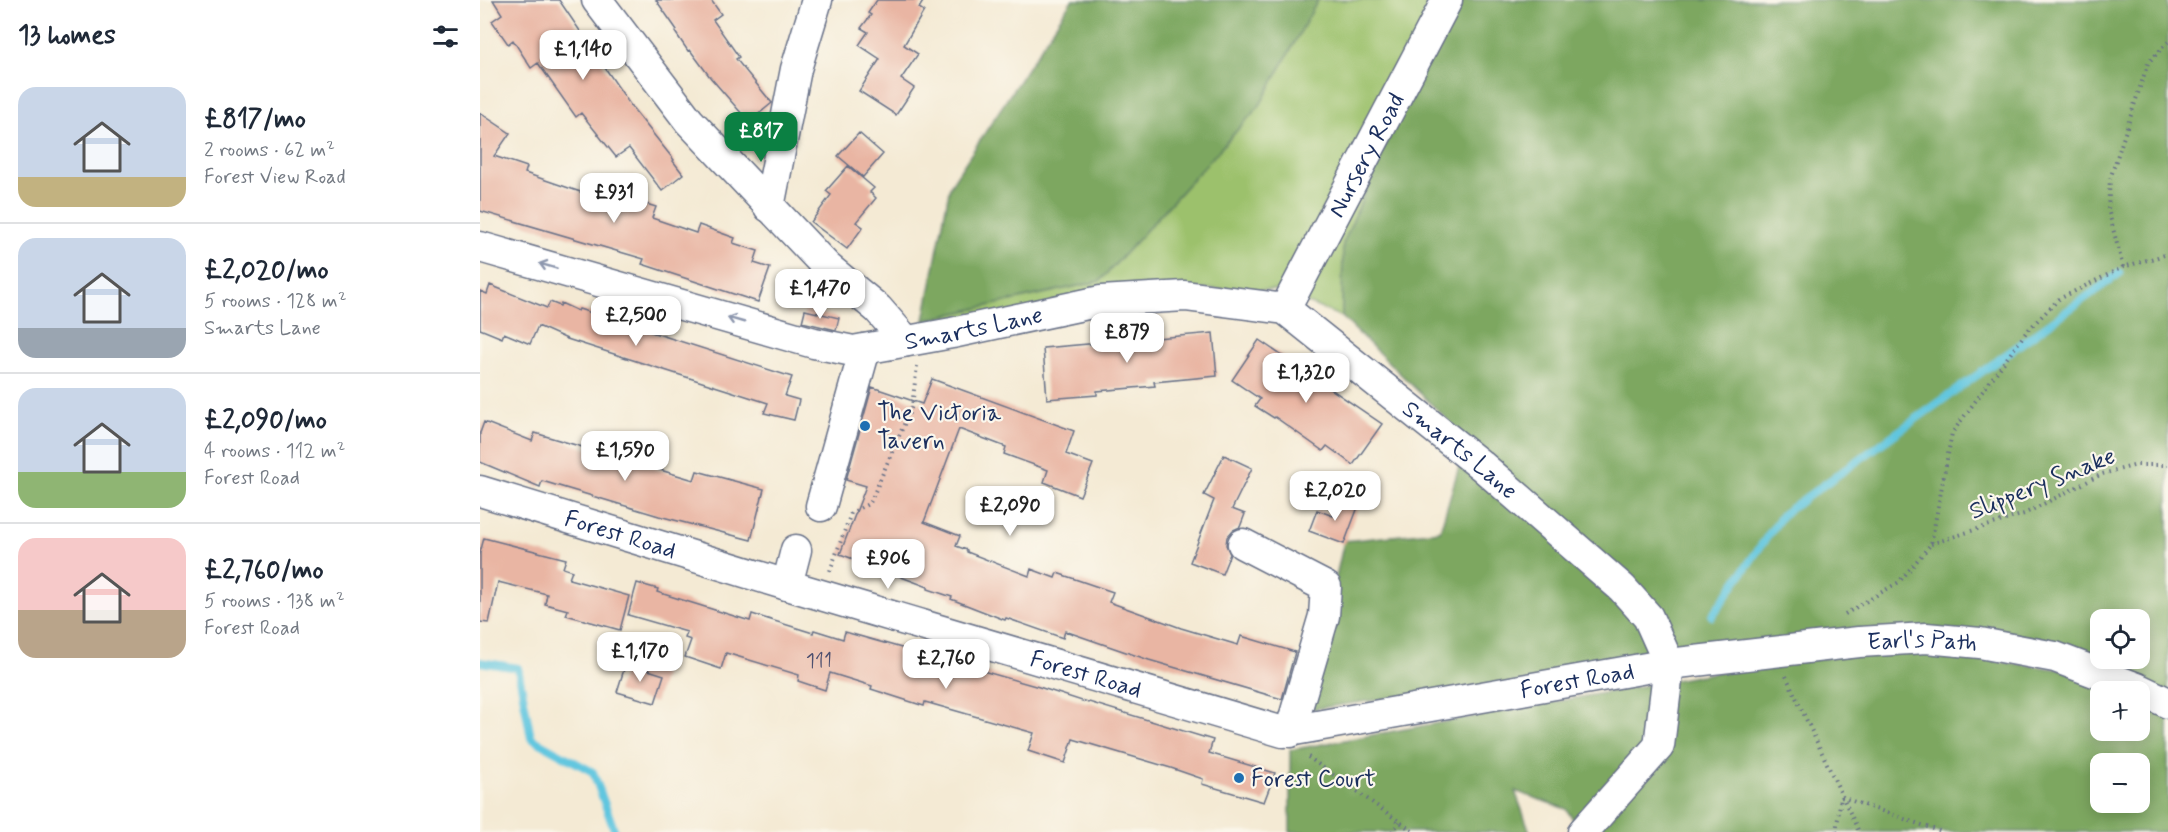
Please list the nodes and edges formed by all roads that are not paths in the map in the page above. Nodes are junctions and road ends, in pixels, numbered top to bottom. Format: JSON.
{"nodes":[{"id":1,"x":597,"y":0,"type":"edge"},
{"id":2,"x":817,"y":0,"type":"edge"},
{"id":3,"x":1447,"y":0,"type":"edge"},
{"id":4,"x":769,"y":207,"type":"junction"},
{"id":5,"x":480,"y":247,"type":"edge"},
{"id":6,"x":1285,"y":309,"type":"junction"},
{"id":7,"x":913,"y":339,"type":"junction"},
{"id":8,"x":859,"y":350,"type":"junction"},
{"id":9,"x":480,"y":491,"type":"edge"},
{"id":10,"x":821,"y":506,"type":"dead end"},
{"id":11,"x":1243,"y":544,"type":"dead end"},
{"id":12,"x":796,"y":550,"type":"dead end"},
{"id":13,"x":787,"y":585,"type":"junction"},
{"id":14,"x":1669,"y":664,"type":"junction"},
{"id":15,"x":2168,"y":703,"type":"edge"},
{"id":16,"x":1290,"y":732,"type":"junction"},
{"id":17,"x":1583,"y":832,"type":"edge"}],
"edges":[{"from":1,"to":4,"type":"street"},
{"from":2,"to":4,"type":"street"},
{"from":3,"to":6,"type":"street","name":"Nursery Road"},
{"from":4,"to":7,"type":"street"},
{"from":8,"to":5,"type":"street","one_way":true},
{"from":6,"to":7,"type":"street","name":"Smarts Lane"},
{"from":6,"to":14,"type":"street","name":"Smarts Lane"},
{"from":7,"to":8,"type":"street","name":"Smarts Lane"},
{"from":8,"to":10,"type":"street"},
{"from":9,"to":13,"type":"street","name":"Forest Road"},
{"from":11,"to":16,"type":"street"},
{"from":12,"to":13,"type":"street"},
{"from":13,"to":16,"type":"street","name":"Forest Road"},
{"from":14,"to":15,"type":"street","name":"Earl's Path"},
{"from":14,"to":16,"type":"street","name":"Forest Road"},
{"from":14,"to":17,"type":"street"}]}
